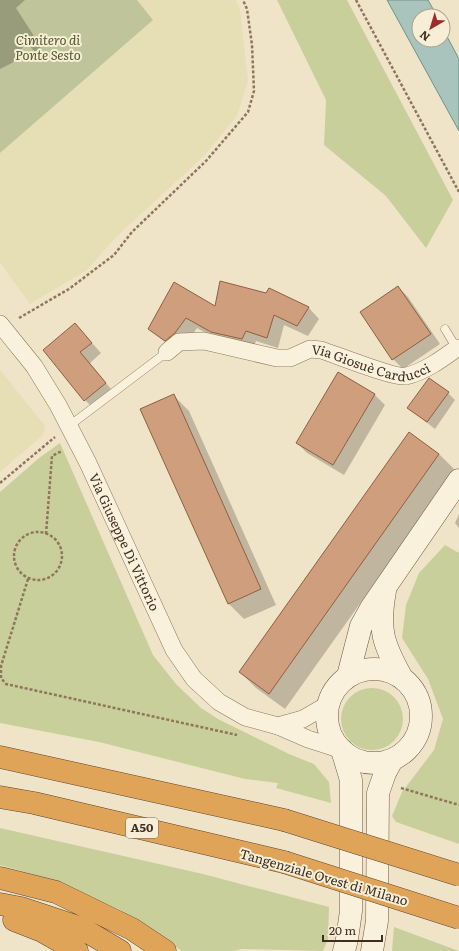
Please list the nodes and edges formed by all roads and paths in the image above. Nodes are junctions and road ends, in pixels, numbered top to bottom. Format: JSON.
{"nodes":[{"id":1,"x":243,"y":0,"type":"edge"},
{"id":2,"x":356,"y":0,"type":"edge"},
{"id":3,"x":459,"y":192,"type":"edge"},
{"id":4,"x":3,"y":328,"type":"edge"},
{"id":5,"x":445,"y":329,"type":"dead end"},
{"id":6,"x":458,"y":350,"type":"edge"},
{"id":7,"x":167,"y":352,"type":"joint"},
{"id":8,"x":69,"y":426,"type":"junction"},
{"id":9,"x":78,"y":443,"type":"junction"},
{"id":10,"x":459,"y":480,"type":"edge"},
{"id":11,"x":0,"y":483,"type":"edge"},
{"id":12,"x":46,"y":534,"type":"junction"},
{"id":13,"x":28,"y":579,"type":"junction"},
{"id":14,"x":386,"y":586,"type":"junction"},
{"id":15,"x":348,"y":676,"type":"junction"},
{"id":16,"x":402,"y":678,"type":"junction"},
{"id":17,"x":327,"y":706,"type":"junction"},
{"id":18,"x":278,"y":726,"type":"junction"},
{"id":19,"x":239,"y":736,"type":"dead end"},
{"id":20,"x":342,"y":750,"type":"junction"},
{"id":21,"x":0,"y":757,"type":"edge"},
{"id":22,"x":392,"y":760,"type":"junction"},
{"id":23,"x":381,"y":785,"type":"junction"},
{"id":24,"x":0,"y":797,"type":"edge"},
{"id":25,"x":459,"y":804,"type":"edge"},
{"id":26,"x":459,"y":875,"type":"edge"},
{"id":27,"x":0,"y":878,"type":"edge"},
{"id":28,"x":0,"y":904,"type":"edge"},
{"id":29,"x":0,"y":914,"type":"edge"},
{"id":30,"x":459,"y":918,"type":"edge"},
{"id":31,"x":77,"y":951,"type":"edge"},
{"id":32,"x":120,"y":951,"type":"edge"},
{"id":33,"x":165,"y":951,"type":"edge"},
{"id":34,"x":344,"y":951,"type":"edge"},
{"id":35,"x":372,"y":951,"type":"edge"}],
"edges":[{"from":1,"to":4,"type":"path"},
{"from":2,"to":3,"type":"path"},
{"from":4,"to":8,"type":"street","name":"Via Giuseppe Di Vittorio"},
{"from":5,"to":6,"type":"lane","name":"Via Giosuè Carducci"},
{"from":6,"to":7,"type":"street","name":"Via Giosuè Carducci"},
{"from":7,"to":8,"type":"lane","name":"Via Giosuè Carducci"},
{"from":8,"to":9,"type":"street","name":"Via Giuseppe Di Vittorio"},
{"from":8,"to":11,"type":"path"},
{"from":9,"to":12,"type":"path"},
{"from":9,"to":18,"type":"street","name":"Via Giuseppe Di Vittorio"},
{"from":10,"to":14,"type":"street"},
{"from":12,"to":13,"type":"path"},
{"from":12,"to":13,"type":"path"},
{"from":13,"to":19,"type":"path"},
{"from":14,"to":15,"type":"street"},
{"from":14,"to":16,"type":"street"},
{"from":15,"to":16,"type":"street"},
{"from":15,"to":17,"type":"street"},
{"from":16,"to":22,"type":"street"},
{"from":17,"to":18,"type":"street"},
{"from":17,"to":20,"type":"street"},
{"from":18,"to":20,"type":"street","name":"Via Giuseppe Di Vittorio"},
{"from":20,"to":22,"type":"street"},
{"from":20,"to":34,"type":"street"},
{"from":21,"to":26,"type":"highway","bridge":true},
{"from":22,"to":23,"type":"street"},
{"from":23,"to":25,"type":"path"},
{"from":23,"to":35,"type":"street"},
{"from":24,"to":30,"type":"highway","name":"Tangenziale Ovest di Milano","number":"A50","bridge":true},
{"from":27,"to":33,"type":"highway"},
{"from":28,"to":32,"type":"highway"},
{"from":29,"to":31,"type":"highway"}]}
